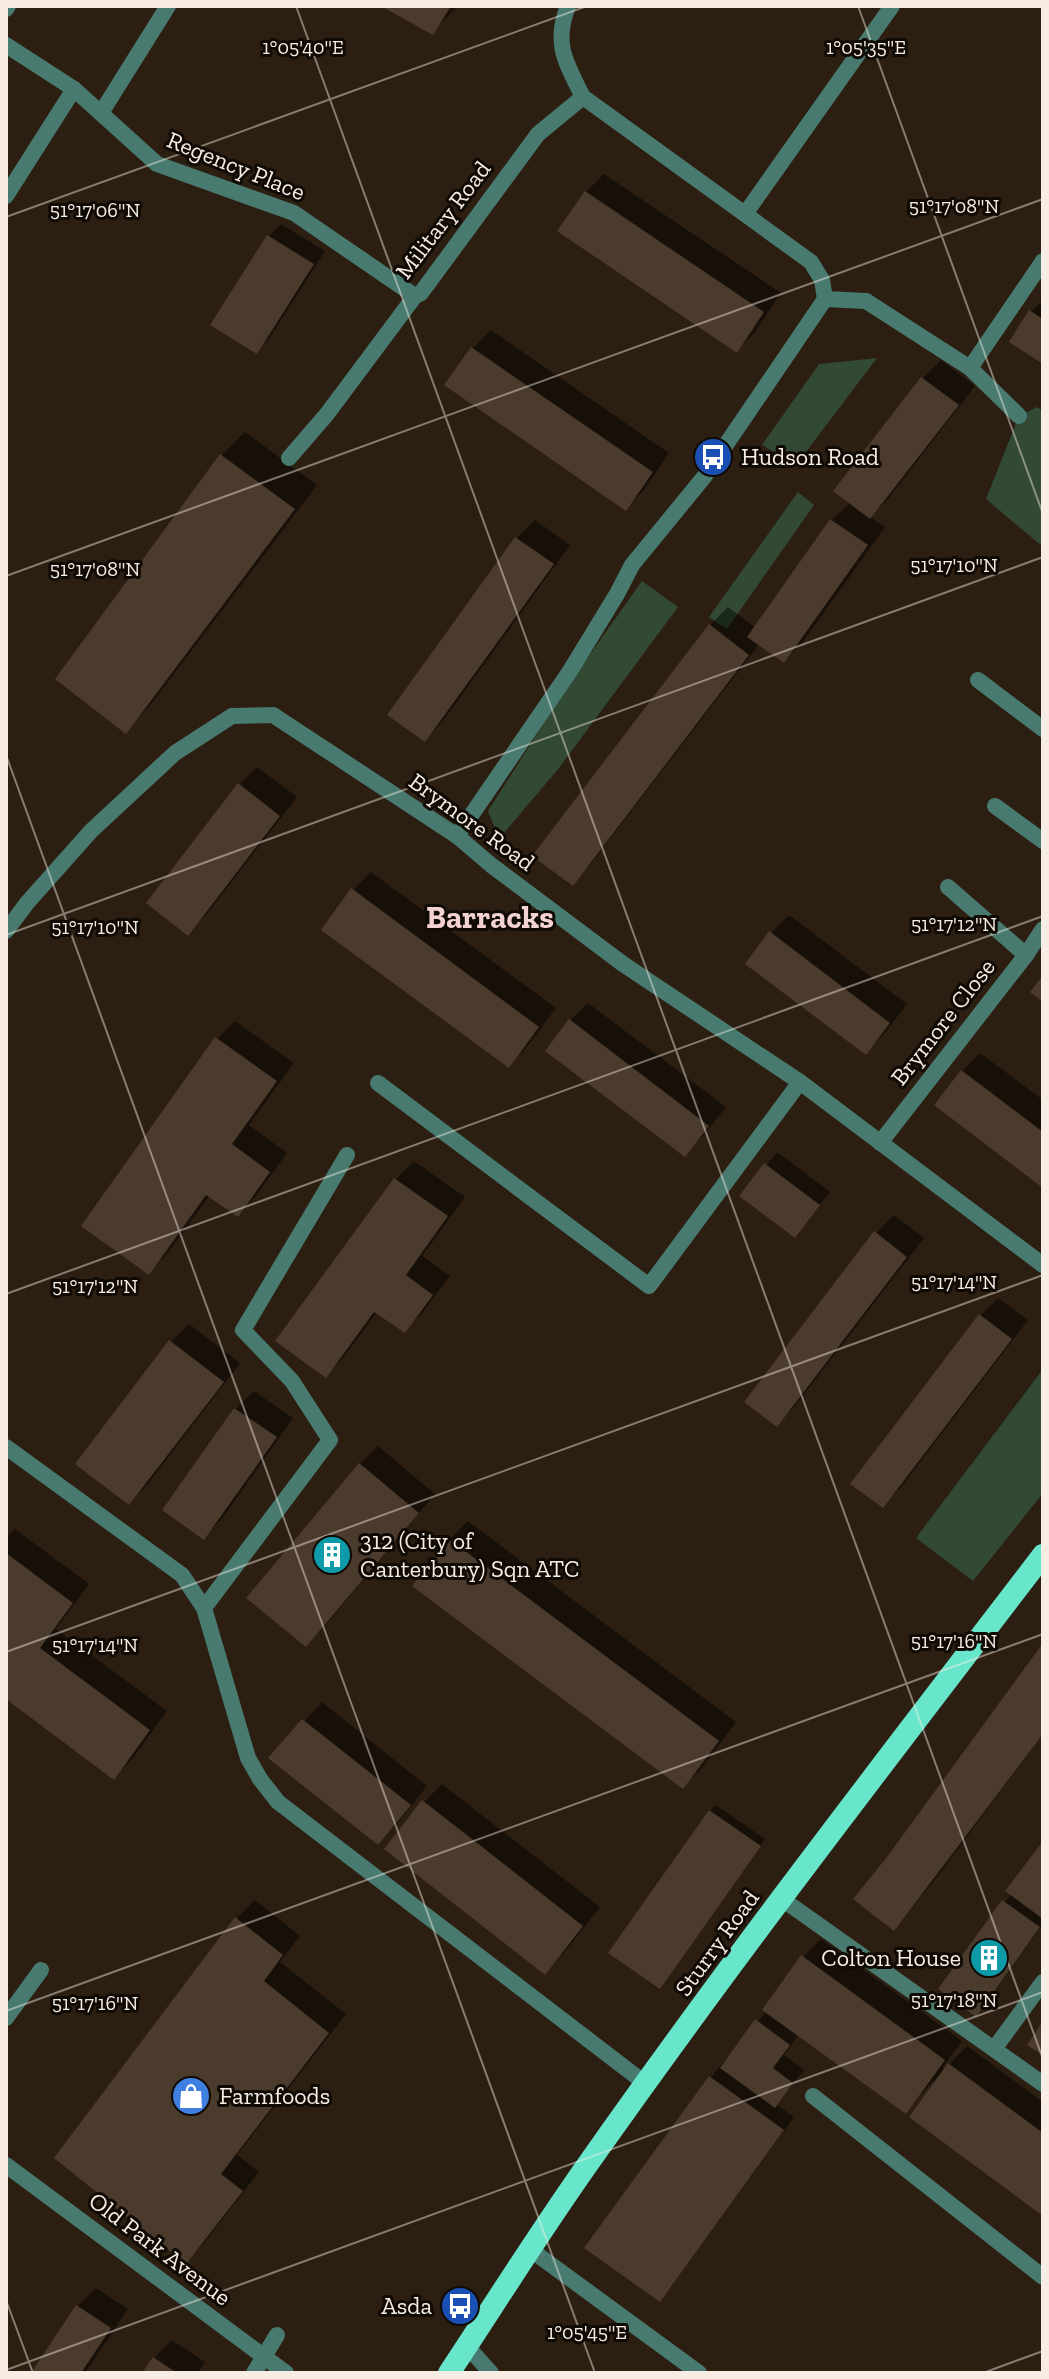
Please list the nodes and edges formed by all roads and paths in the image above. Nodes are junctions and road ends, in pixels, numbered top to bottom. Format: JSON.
{"nodes":[{"id":1,"x":168,"y":6,"type":"edge"},
{"id":2,"x":568,"y":6,"type":"edge"},
{"id":3,"x":892,"y":6,"type":"edge"},
{"id":4,"x":6,"y":45,"type":"edge"},
{"id":5,"x":74,"y":89,"type":"junction"},
{"id":6,"x":583,"y":97,"type":"junction"},
{"id":7,"x":101,"y":113,"type":"junction"},
{"id":8,"x":6,"y":196,"type":"edge"},
{"id":9,"x":745,"y":214,"type":"junction"},
{"id":10,"x":1043,"y":261,"type":"edge"},
{"id":11,"x":415,"y":296,"type":"junction"},
{"id":12,"x":825,"y":299,"type":"junction"},
{"id":13,"x":970,"y":368,"type":"junction"},
{"id":14,"x":1019,"y":416,"type":"dead end"},
{"id":15,"x":289,"y":458,"type":"dead end"},
{"id":16,"x":978,"y":680,"type":"dead end"},
{"id":17,"x":1043,"y":729,"type":"edge"},
{"id":18,"x":995,"y":806,"type":"dead end"},
{"id":19,"x":457,"y":836,"type":"junction"},
{"id":20,"x":1043,"y":841,"type":"edge"},
{"id":21,"x":948,"y":887,"type":"dead end"},
{"id":22,"x":6,"y":931,"type":"edge"},
{"id":23,"x":1037,"y":943,"type":"edge"},
{"id":24,"x":800,"y":1082,"type":"junction"},
{"id":25,"x":378,"y":1083,"type":"dead end"},
{"id":26,"x":880,"y":1143,"type":"junction"},
{"id":27,"x":347,"y":1155,"type":"dead end"},
{"id":28,"x":1043,"y":1265,"type":"edge"},
{"id":29,"x":6,"y":1447,"type":"edge"},
{"id":30,"x":1043,"y":1555,"type":"edge"},
{"id":31,"x":204,"y":1608,"type":"junction"},
{"id":32,"x":782,"y":1899,"type":"junction"},
{"id":33,"x":41,"y":1970,"type":"dead end"},
{"id":34,"x":1043,"y":1982,"type":"edge"},
{"id":35,"x":6,"y":2018,"type":"edge"},
{"id":36,"x":994,"y":2049,"type":"junction"},
{"id":37,"x":646,"y":2084,"type":"junction"},
{"id":38,"x":1043,"y":2084,"type":"edge"},
{"id":39,"x":813,"y":2096,"type":"dead end"},
{"id":40,"x":6,"y":2165,"type":"edge"},
{"id":41,"x":531,"y":2250,"type":"junction"},
{"id":42,"x":1040,"y":2268,"type":"edge"},
{"id":43,"x":277,"y":2335,"type":"dead end"},
{"id":44,"x":467,"y":2346,"type":"junction"},
{"id":45,"x":264,"y":2358,"type":"junction"},
{"id":46,"x":254,"y":2373,"type":"edge"},
{"id":47,"x":286,"y":2373,"type":"edge"},
{"id":48,"x":449,"y":2373,"type":"edge"},
{"id":49,"x":491,"y":2373,"type":"edge"},
{"id":50,"x":699,"y":2373,"type":"edge"}],
"edges":[{"from":1,"to":7,"type":"street"},
{"from":2,"to":6,"type":"street"},
{"from":3,"to":9,"type":"street"},
{"from":4,"to":5,"type":"street","name":"Regency Place"},
{"from":5,"to":7,"type":"street","name":"Regency Place"},
{"from":5,"to":8,"type":"street"},
{"from":6,"to":9,"type":"street"},
{"from":6,"to":11,"type":"street","name":"Military Road"},
{"from":7,"to":11,"type":"street","name":"Regency Place"},
{"from":9,"to":12,"type":"street"},
{"from":10,"to":13,"type":"street"},
{"from":11,"to":15,"type":"street","name":"Military Road"},
{"from":12,"to":13,"type":"street"},
{"from":12,"to":19,"type":"street"},
{"from":13,"to":14,"type":"street"},
{"from":16,"to":17,"type":"street"},
{"from":18,"to":20,"type":"street"},
{"from":19,"to":22,"type":"street","name":"Brymore Road"},
{"from":19,"to":24,"type":"street","name":"Brymore Road"},
{"from":21,"to":23,"type":"street"},
{"from":23,"to":26,"type":"street","name":"Brymore Close"},
{"from":24,"to":25,"type":"street"},
{"from":24,"to":26,"type":"street","name":"Brymore Road"},
{"from":26,"to":28,"type":"street","name":"Brymore Road"},
{"from":27,"to":31,"type":"street"},
{"from":29,"to":31,"type":"street"},
{"from":30,"to":32,"type":"highway","name":"Sturry Road"},
{"from":31,"to":37,"type":"street"},
{"from":32,"to":36,"type":"street"},
{"from":32,"to":37,"type":"highway","name":"Sturry Road"},
{"from":33,"to":35,"type":"street"},
{"from":34,"to":36,"type":"street"},
{"from":36,"to":38,"type":"street"},
{"from":37,"to":41,"type":"highway","name":"Sturry Road"},
{"from":39,"to":42,"type":"street"},
{"from":40,"to":45,"type":"street","name":"Old Park Avenue"},
{"from":41,"to":44,"type":"highway","name":"Sturry Road"},
{"from":41,"to":50,"type":"street"},
{"from":43,"to":45,"type":"street"},
{"from":44,"to":48,"type":"highway","name":"Sturry Road"},
{"from":44,"to":49,"type":"street"},
{"from":45,"to":46,"type":"street"},
{"from":45,"to":47,"type":"street","name":"Old Park Avenue"}]}
